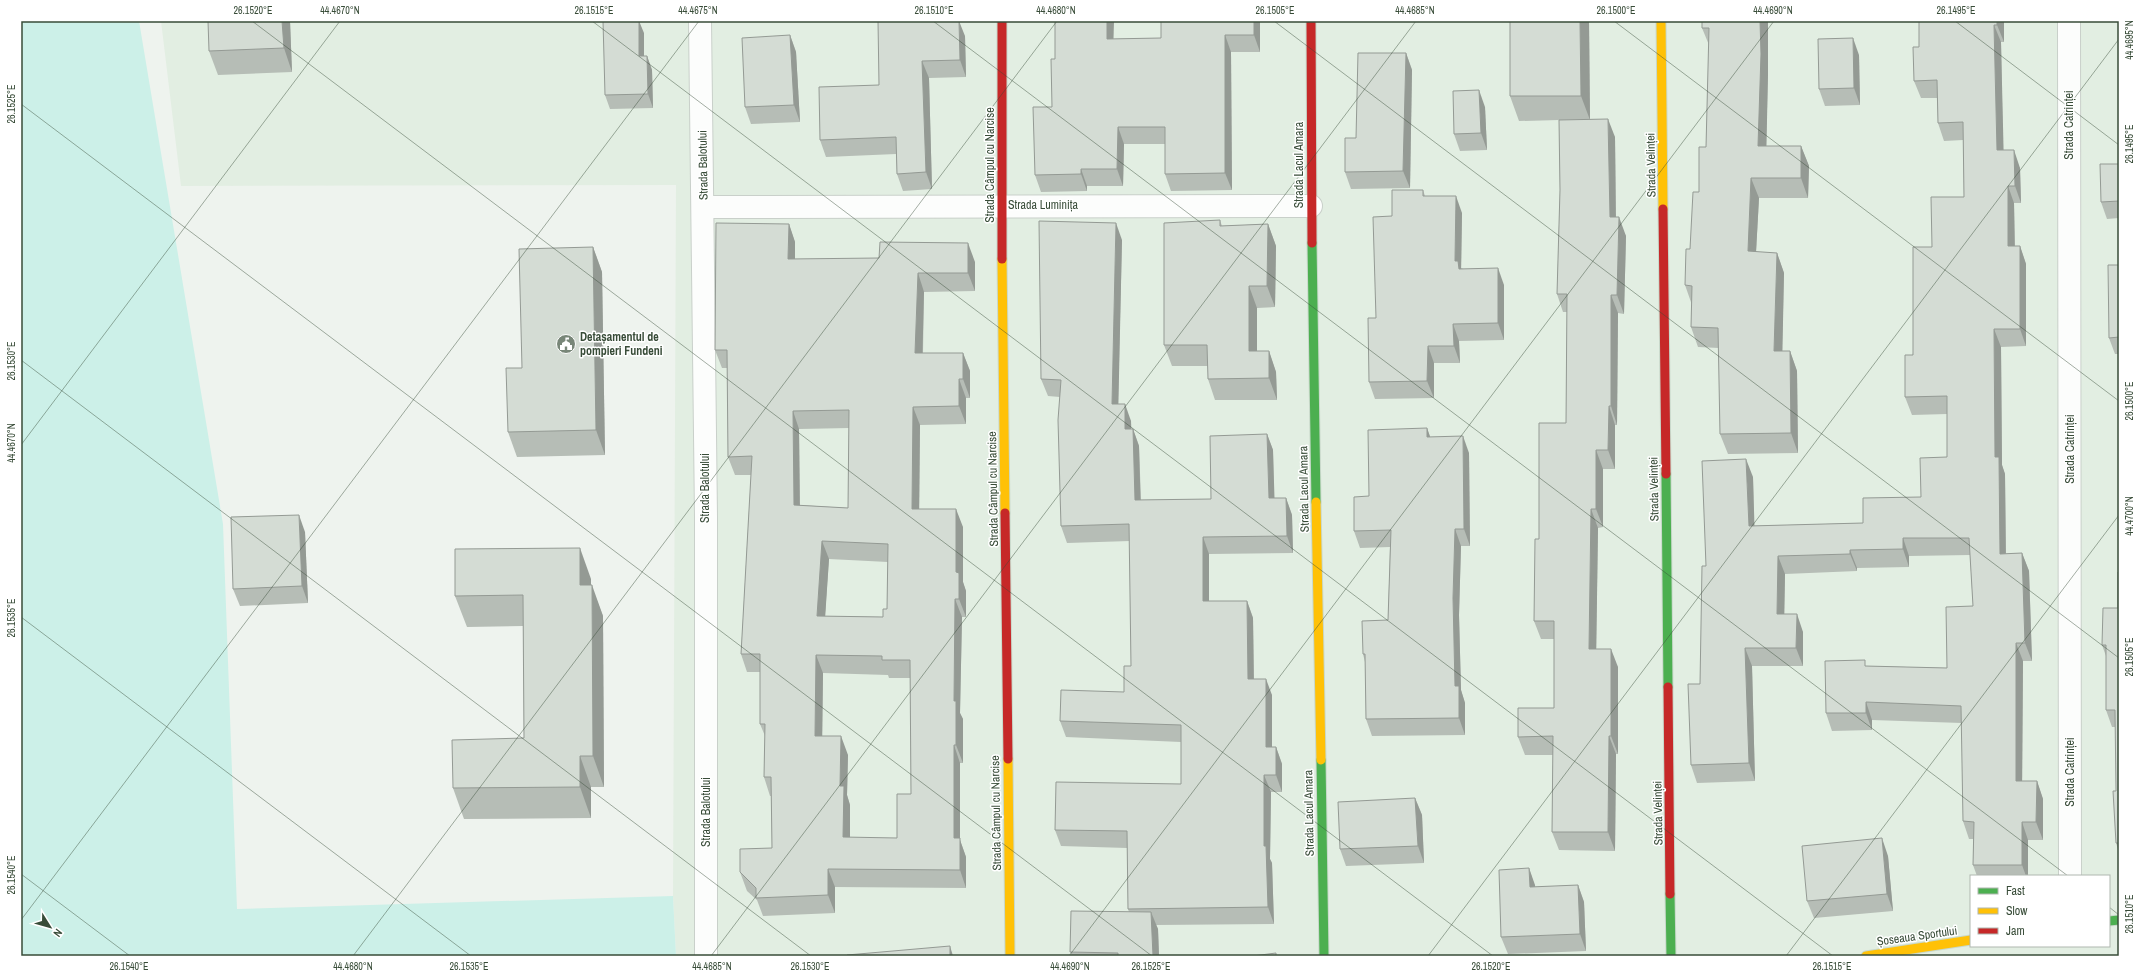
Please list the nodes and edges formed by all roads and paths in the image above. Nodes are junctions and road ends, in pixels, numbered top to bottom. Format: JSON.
{"nodes":[{"id":1,"x":700,"y":21,"type":"edge"},
{"id":2,"x":1002,"y":21,"type":"edge"},
{"id":3,"x":1310,"y":21,"type":"edge"},
{"id":4,"x":1661,"y":21,"type":"edge"},
{"id":5,"x":2069,"y":21,"type":"edge"},
{"id":6,"x":1002,"y":205,"type":"junction"},
{"id":7,"x":1311,"y":206,"type":"junction"},
{"id":8,"x":703,"y":207,"type":"junction"},
{"id":9,"x":2070,"y":875,"type":"edge"},
{"id":10,"x":1970,"y":940,"type":"edge"},
{"id":11,"x":706,"y":956,"type":"edge"},
{"id":12,"x":1010,"y":956,"type":"edge"},
{"id":13,"x":1324,"y":956,"type":"edge"},
{"id":14,"x":1671,"y":956,"type":"edge"},
{"id":15,"x":1866,"y":956,"type":"edge"}],
"edges":[{"from":1,"to":8,"type":"street","name":"Strada Balotului"},
{"from":2,"to":6,"type":"street","name":"Strada Câmpul cu Narcise"},
{"from":3,"to":7,"type":"street","name":"Strada Lacul Amara"},
{"from":4,"to":14,"type":"street","name":"Strada Velinței"},
{"from":5,"to":9,"type":"street","name":"Strada Catrinței"},
{"from":6,"to":7,"type":"street","name":"Strada Luminița"},
{"from":6,"to":8,"type":"street","name":"Strada Luminița"},
{"from":6,"to":12,"type":"street","name":"Strada Câmpul cu Narcise"},
{"from":7,"to":13,"type":"street","name":"Strada Lacul Amara"},
{"from":8,"to":11,"type":"street","name":"Strada Balotului"},
{"from":10,"to":15,"type":"street","name":"Șoseaua Sportului"}]}
